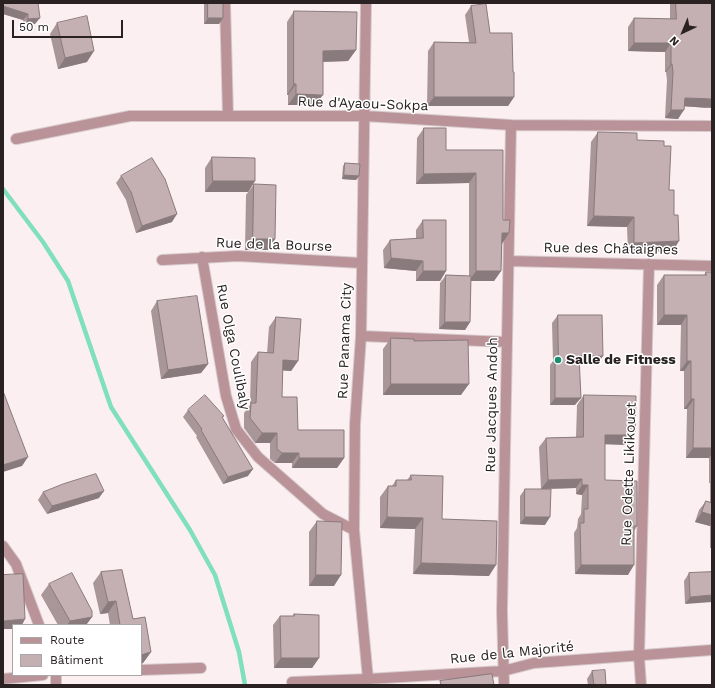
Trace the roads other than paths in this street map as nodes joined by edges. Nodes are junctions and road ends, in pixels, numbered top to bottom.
1 (226, 3) edge
2 (366, 3) edge
3 (228, 116) junction
4 (365, 116) junction
5 (511, 125) junction
6 (712, 126) edge
7 (16, 139) dead end
8 (202, 257) junction
9 (162, 260) dead end
10 (509, 261) junction
11 (361, 263) junction
12 (649, 264) junction
13 (712, 266) edge
14 (361, 336) junction
15 (507, 342) junction
16 (354, 530) junction
17 (3, 546) edge
18 (39, 624) edge
19 (712, 650) edge
20 (639, 656) junction
21 (201, 668) dead end
22 (142, 670) edge
23 (503, 671) junction
24 (33, 676) edge
25 (3, 679) edge
26 (368, 679) junction
27 (292, 682) dead end
28 (504, 685) edge
29 (641, 685) edge

1 - 3 street
2 - 4 street, Rue Panama City
3 - 4 street, Rue d'Ayaou-Sokpa
3 - 7 street, Rue d'Ayaou-Sokpa
4 - 5 street, Rue d'Ayaou-Sokpa
4 - 11 street, Rue Panama City
5 - 6 street, Rue d'Ayaou-Sokpa
5 - 10 street, Rue Jacques Andoh
8 - 9 street, Rue de la Bourse
8 - 11 street, Rue de la Bourse
8 - 16 street, Rue Olga Coulibaly
10 - 12 street, Rue des Châtaignes
10 - 15 street, Rue Jacques Andoh
11 - 14 street, Rue Panama City
12 - 13 street, Rue des Châtaignes
12 - 20 street, Rue Odette Likikouet
14 - 15 street
14 - 16 street, Rue Panama City
15 - 23 street, Rue Jacques Andoh
16 - 26 street, Rue Panama City
17 - 18 street
19 - 20 street, Rue de la Majorité
20 - 23 street, Rue de la Majorité
20 - 29 street, Rue Odette Likikouet
21 - 22 street
23 - 26 street, Rue de la Majorité
23 - 28 street, Rue Jacques Andoh
24 - 25 street
26 - 27 street, Rue de la Majorité

